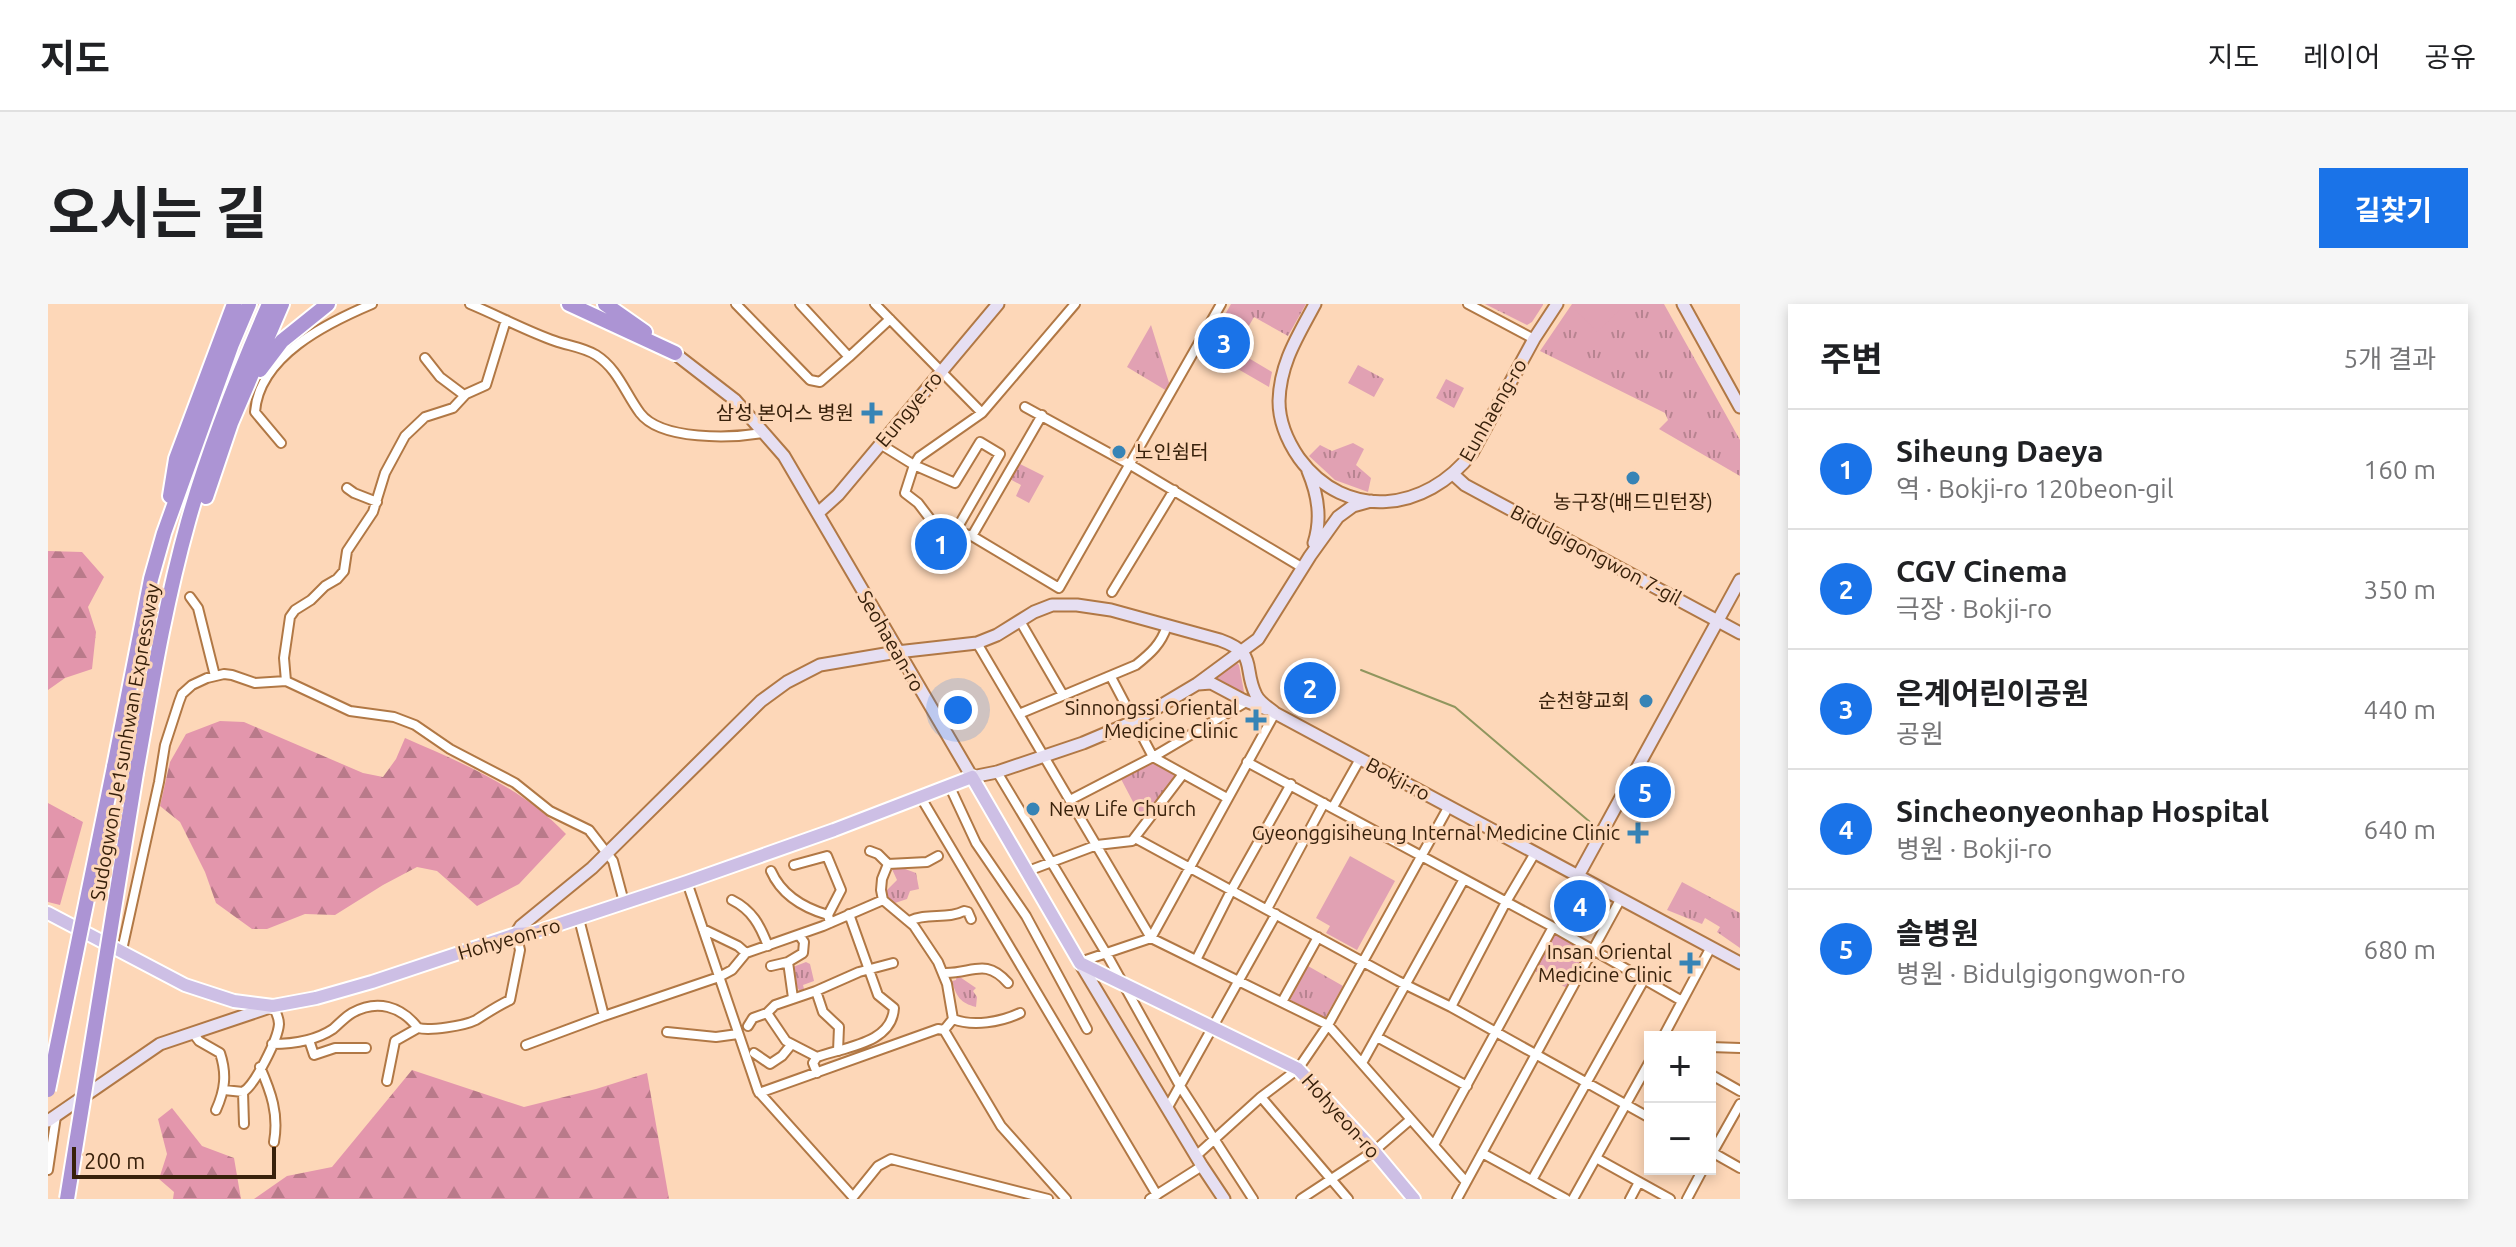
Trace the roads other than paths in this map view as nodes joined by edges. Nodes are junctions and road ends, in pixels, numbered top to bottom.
1 (225, 304) edge
2 (234, 304) edge
3 (249, 304) edge
4 (269, 304) edge
5 (282, 304) edge
6 (328, 304) edge
7 (372, 304) edge
8 (470, 304) edge
9 (569, 304) edge
10 (594, 304) edge
11 (605, 304) edge
12 (736, 304) edge
13 (800, 304) edge
14 (875, 304) edge
15 (998, 304) edge
16 (1075, 304) edge
17 (1221, 304) edge
18 (1315, 304) edge
19 (1468, 304) edge
20 (1557, 304) edge
21 (1683, 304) edge
22 (890, 319) junction
23 (506, 320) junction
24 (1534, 339) junction
25 (675, 353) junction
26 (849, 357) junction
27 (425, 358) dead end
28 (941, 371) junction
29 (208, 378) junction
30 (464, 395) junction
31 (1025, 407) dead end
32 (1740, 407) edge
33 (982, 413) junction
34 (1042, 415) junction
35 (231, 423) junction
36 (763, 433) junction
37 (281, 443) dead end
38 (880, 444) junction
39 (1129, 464) junction
40 (914, 465) junction
41 (1306, 467) junction
42 (1454, 475) junction
43 (347, 488) dead end
44 (1174, 490) junction
45 (838, 495) junction
46 (807, 496) junction
47 (1371, 501) junction
48 (377, 502) junction
49 (818, 513) junction
50 (959, 525) dead end
51 (164, 533) junction
52 (972, 536) junction
53 (1310, 556) junction
54 (1303, 568) junction
55 (1739, 585) edge
56 (1112, 592) dead end
57 (190, 597) dead end
58 (168, 606) junction
59 (1020, 621) junction
60 (1717, 621) junction
61 (1167, 626) junction
62 (1740, 633) edge
63 (977, 643) junction
64 (897, 652) junction
65 (1242, 652) junction
66 (215, 676) junction
67 (1111, 677) junction
68 (286, 681) junction
69 (1197, 684) junction
70 (1063, 695) junction
71 (1246, 702) junction
72 (1275, 713) junction
73 (1019, 714) junction
74 (1135, 721) junction
75 (1043, 757) junction
76 (1153, 757) junction
77 (1360, 759) junction
78 (1247, 762) junction
79 (997, 772) junction
80 (1183, 774) junction
81 (972, 777) junction
82 (1291, 784) junction
83 (949, 785) junction
84 (920, 796) junction
85 (1227, 798) junction
86 (1070, 800) junction
87 (1329, 805) junction
88 (1449, 806) junction
89 (1135, 838) junction
90 (1097, 845) junction
91 (870, 851) dead end
92 (1535, 853) junction
93 (607, 854) junction
94 (1422, 855) junction
95 (938, 856) dead end
96 (1051, 862) junction
97 (888, 864) junction
98 (794, 865) dead end
99 (1190, 866) junction
100 (771, 871) dead end
101 (1028, 871) junction
102 (1578, 876) junction
103 (1464, 879) junction
104 (687, 882) junction
105 (1232, 889) junction
106 (732, 900) dead end
107 (883, 900) junction
108 (1620, 900) junction
109 (624, 902) junction
110 (1506, 902) junction
111 (1271, 911) junction
112 (48, 913) edge
113 (849, 914) junction
114 (579, 919) junction
115 (829, 919) junction
116 (971, 919) dead end
117 (909, 921) junction
118 (1553, 927) junction
119 (703, 929) junction
120 (516, 934) junction
121 (799, 935) junction
122 (1318, 937) junction
123 (1151, 938) junction
124 (768, 946) junction
125 (1711, 947) junction
126 (122, 950) junction
127 (1593, 950) junction
128 (746, 953) junction
129 (1106, 953) junction
130 (1196, 960) junction
131 (1363, 961) junction
132 (788, 962) junction
133 (893, 963) dead end
134 (1080, 963) junction
135 (1740, 963) edge
136 (771, 966) dead end
137 (868, 969) junction
138 (944, 973) junction
139 (719, 977) junction
140 (1645, 978) junction
141 (1120, 981) junction
142 (1238, 981) junction
143 (1008, 983) dead end
144 (1406, 985) junction
145 (816, 991) junction
146 (793, 998) junction
147 (1682, 1001) junction
148 (1282, 1002) junction
149 (273, 1006) junction
150 (1451, 1007) junction
151 (767, 1013) junction
152 (1020, 1013) dead end
153 (604, 1016) junction
154 (953, 1019) junction
155 (1328, 1025) junction
156 (748, 1026) dead end
157 (1213, 1027) junction
158 (418, 1028) junction
159 (1087, 1029) dead end
160 (944, 1030) junction
161 (1666, 1031) edge
162 (667, 1032) dead end
163 (1497, 1032) junction
164 (193, 1033) junction
165 (738, 1034) junction
166 (1377, 1037) junction
167 (309, 1040) junction
168 (272, 1044) junction
169 (526, 1045) dead end
170 (791, 1045) junction
171 (1716, 1047) edge
172 (366, 1048) dead end
173 (1740, 1048) edge
174 (838, 1051) junction
175 (754, 1053) dead end
176 (1536, 1055) junction
177 (817, 1057) junction
178 (1362, 1063) junction
179 (260, 1067) junction
180 (1298, 1069) junction
181 (1644, 1072) edge
182 (817, 1073) junction
183 (1716, 1077) edge
184 (387, 1081) dead end
185 (1587, 1083) junction
186 (1180, 1086) junction
187 (1467, 1086) junction
188 (48, 1090) edge
189 (224, 1090) junction
190 (1740, 1091) edge
191 (243, 1092) junction
192 (759, 1093) junction
193 (1261, 1097) junction
194 (1626, 1104) junction
195 (1740, 1104) edge
196 (1168, 1107) junction
197 (216, 1110) dead end
198 (1644, 1114) edge
199 (52, 1118) edge
200 (1410, 1120) junction
201 (244, 1124) dead end
202 (1214, 1140) junction
203 (274, 1142) dead end
204 (1434, 1145) junction
205 (1716, 1145) edge
206 (1374, 1151) junction
207 (1482, 1153) junction
208 (1716, 1156) edge
209 (1596, 1158) junction
210 (1200, 1161) junction
211 (1740, 1168) edge
212 (48, 1170) edge
213 (1700, 1175) edge
214 (1332, 1180) junction
215 (1532, 1180) junction
216 (1466, 1182) junction
217 (1639, 1182) junction
218 (1153, 1197) edge
219 (67, 1199) edge
220 (1048, 1199) edge
221 (1066, 1199) edge
222 (1224, 1199) edge
223 (1253, 1199) edge
224 (1301, 1199) edge
225 (1348, 1199) edge
226 (1414, 1199) edge
227 (1457, 1199) edge
228 (1566, 1199) edge
229 (1573, 1199) edge
230 (1630, 1199) edge
231 (1670, 1199) edge
232 (1687, 1199) edge

1 - 29 highway
2 - 29 highway
3 - 51 highway, Sudogwon Je1sunhwan Expressway
4 - 58 highway, Sudogwon Je1sunhwan Expressway
5 - 35 highway
6 - 35 highway
7 - 37 street
8 - 23 street
9 - 25 highway
10 - 25 street, Seohaean-ro
11 - 25 highway
12 - 26 street
13 - 26 street
14 - 22 street
15 - 28 street, Eungye-ro
16 - 33 street
17 - 39 street
18 - 41 street, Eunhaeng-ro
19 - 24 street, Eunhaeng-ro
20 - 24 street, Eunhaeng-ro
21 - 32 street
22 - 26 street
22 - 28 street
23 - 30 street
23 - 36 street
24 - 42 street, Eunhaeng-ro
25 - 36 street, Seohaean-ro
27 - 30 street
28 - 33 street
28 - 38 street, Eungye-ro
29 - 51 highway
30 - 48 street
31 - 34 street
33 - 40 street
34 - 39 street
34 - 52 street
35 - 58 highway
36 - 46 street, Seohaean-ro
38 - 40 street
38 - 45 street, Eungye-ro
39 - 44 street
39 - 52 street
40 - 50 street
40 - 52 street
41 - 47 street, Eunhaeng-ro
41 - 53 street
42 - 47 street, Eunhaeng-ro
42 - 60 street, Bidulgigongwon 7-gil
43 - 48 street
44 - 54 street
44 - 56 street
45 - 46 street
45 - 49 street, Eungye-ro
46 - 49 street, Seohaean-ro
47 - 53 street
48 - 68 street
49 - 64 street, Seohaean-ro
51 - 188 highway, Sudogwon Je1sunhwan Expressway, bridge
53 - 54 street
54 - 65 street
55 - 60 street
57 - 66 street
58 - 219 highway, Sudogwon Je1sunhwan Expressway, bridge
59 - 61 street
59 - 63 street
59 - 70 street
60 - 62 street, Bidulgigongwon 7-gil
60 - 102 street
61 - 65 street
61 - 67 street
63 - 64 street
63 - 73 street
64 - 81 street, Seohaean-ro
64 - 93 street
65 - 69 street
65 - 72 street, Bokji-ro
66 - 68 street
66 - 126 street
67 - 70 street
67 - 74 street
68 - 93 street
69 - 71 street
69 - 74 street
70 - 73 street
71 - 72 street
71 - 76 street
72 - 77 street, Bokji-ro
72 - 78 street
73 - 75 street
74 - 75 street
74 - 76 street
75 - 79 street
75 - 86 street
76 - 80 street
76 - 86 street
77 - 87 street
77 - 88 street, Bokji-ro
78 - 82 street
78 - 85 street
79 - 81 street
79 - 96 street
80 - 85 street
80 - 89 street
81 - 83 main road, Hohyeon-ro
81 - 101 main road, Seohaean-ro
82 - 87 street
82 - 105 street
83 - 84 main road, Hohyeon-ro
83 - 159 street
84 - 104 main road, Hohyeon-ro
84 - 218 street
85 - 99 street
86 - 90 street
87 - 94 street
87 - 111 street
88 - 92 street, Bokji-ro
88 - 94 street
89 - 90 street
89 - 99 street
90 - 96 street
90 - 123 street
91 - 97 street
92 - 102 street, Bokji-ro
92 - 110 street
93 - 109 street
93 - 120 street
94 - 103 street
94 - 131 street
95 - 97 street
96 - 101 street
96 - 129 street
97 - 107 street
98 - 115 street
99 - 105 street
99 - 123 street
100 - 115 street
101 - 134 main road, Seohaean-ro
102 - 108 street, Bokji-ro
103 - 110 street
103 - 144 street
104 - 109 main road, Hohyeon-ro
104 - 119 street
105 - 111 street
105 - 130 street
106 - 124 street
107 - 113 street
107 - 117 street
108 - 125 street, Bokji-ro
108 - 127 street
109 - 114 main road, Hohyeon-ro
110 - 118 street
110 - 150 street
111 - 122 street
111 - 142 street
112 - 126 main road, Hohyeon-ro
113 - 115 street
113 - 137 street
114 - 120 main road, Hohyeon-ro
114 - 153 street
115 - 121 street
116 - 117 street
117 - 138 street
118 - 127 street
118 - 163 street
119 - 128 street
119 - 139 street
120 - 149 main road, Hohyeon-ro
120 - 158 street
121 - 124 street
121 - 132 street
122 - 131 street
122 - 148 street
123 - 129 street
123 - 130 street
124 - 128 street
125 - 135 street, Bokji-ro
125 - 147 street
126 - 149 main road, Hohyeon-ro
127 - 140 street
127 - 176 street
128 - 139 street
129 - 134 street
129 - 141 street
130 - 142 street
131 - 144 street
131 - 155 street
132 - 136 street
132 - 146 street
133 - 137 street
134 - 141 main road, Hohyeon-ro
134 - 196 street, Seohaean-ro
137 - 145 street
137 - 174 street
138 - 143 street
138 - 154 street
139 - 153 street
139 - 165 street
140 - 147 street
140 - 185 street
141 - 157 main road, Hohyeon-ro
141 - 186 street
142 - 148 street
142 - 157 street
144 - 150 street
144 - 166 street
145 - 146 street
145 - 174 street
146 - 151 street
147 - 161 street
148 - 155 street
149 - 164 street
149 - 168 street
150 - 163 street
151 - 156 street
151 - 170 street
152 - 154 street
153 - 169 street
154 - 160 street
155 - 178 street
155 - 180 street
157 - 180 main road, Hohyeon-ro
157 - 186 street
158 - 167 street
158 - 184 street
160 - 182 street
160 - 221 street
162 - 165 street
163 - 176 street
163 - 187 street
164 - 189 street
164 - 199 street
165 - 192 street
166 - 178 street
166 - 187 street
167 - 168 street
167 - 172 street
168 - 179 street
170 - 175 street
170 - 177 street
171 - 173 street
174 - 177 street
176 - 185 street
176 - 207 street
177 - 182 street
178 - 200 street
179 - 191 street
179 - 203 street
180 - 193 street
180 - 206 main road, Hohyeon-ro
181 - 194 street
182 - 192 street
183 - 190 street
185 - 194 street
185 - 215 street
186 - 196 street
186 - 202 street
187 - 204 street
189 - 191 street
189 - 197 street
191 - 201 street
192 - 220 street
193 - 202 street
193 - 214 street
194 - 198 street
194 - 209 street
195 - 205 street
196 - 210 street, Seohaean-ro
199 - 212 street
200 - 204 street
200 - 206 street
202 - 210 street
202 - 223 street
204 - 216 street
206 - 214 street
206 - 226 main road, Hohyeon-ro
207 - 215 street
207 - 216 street
208 - 211 street
209 - 217 street
209 - 229 street
210 - 218 street
210 - 222 street, Seohaean-ro
213 - 232 street
214 - 224 street
214 - 225 street
215 - 228 street
216 - 227 street
217 - 230 street
217 - 231 street

